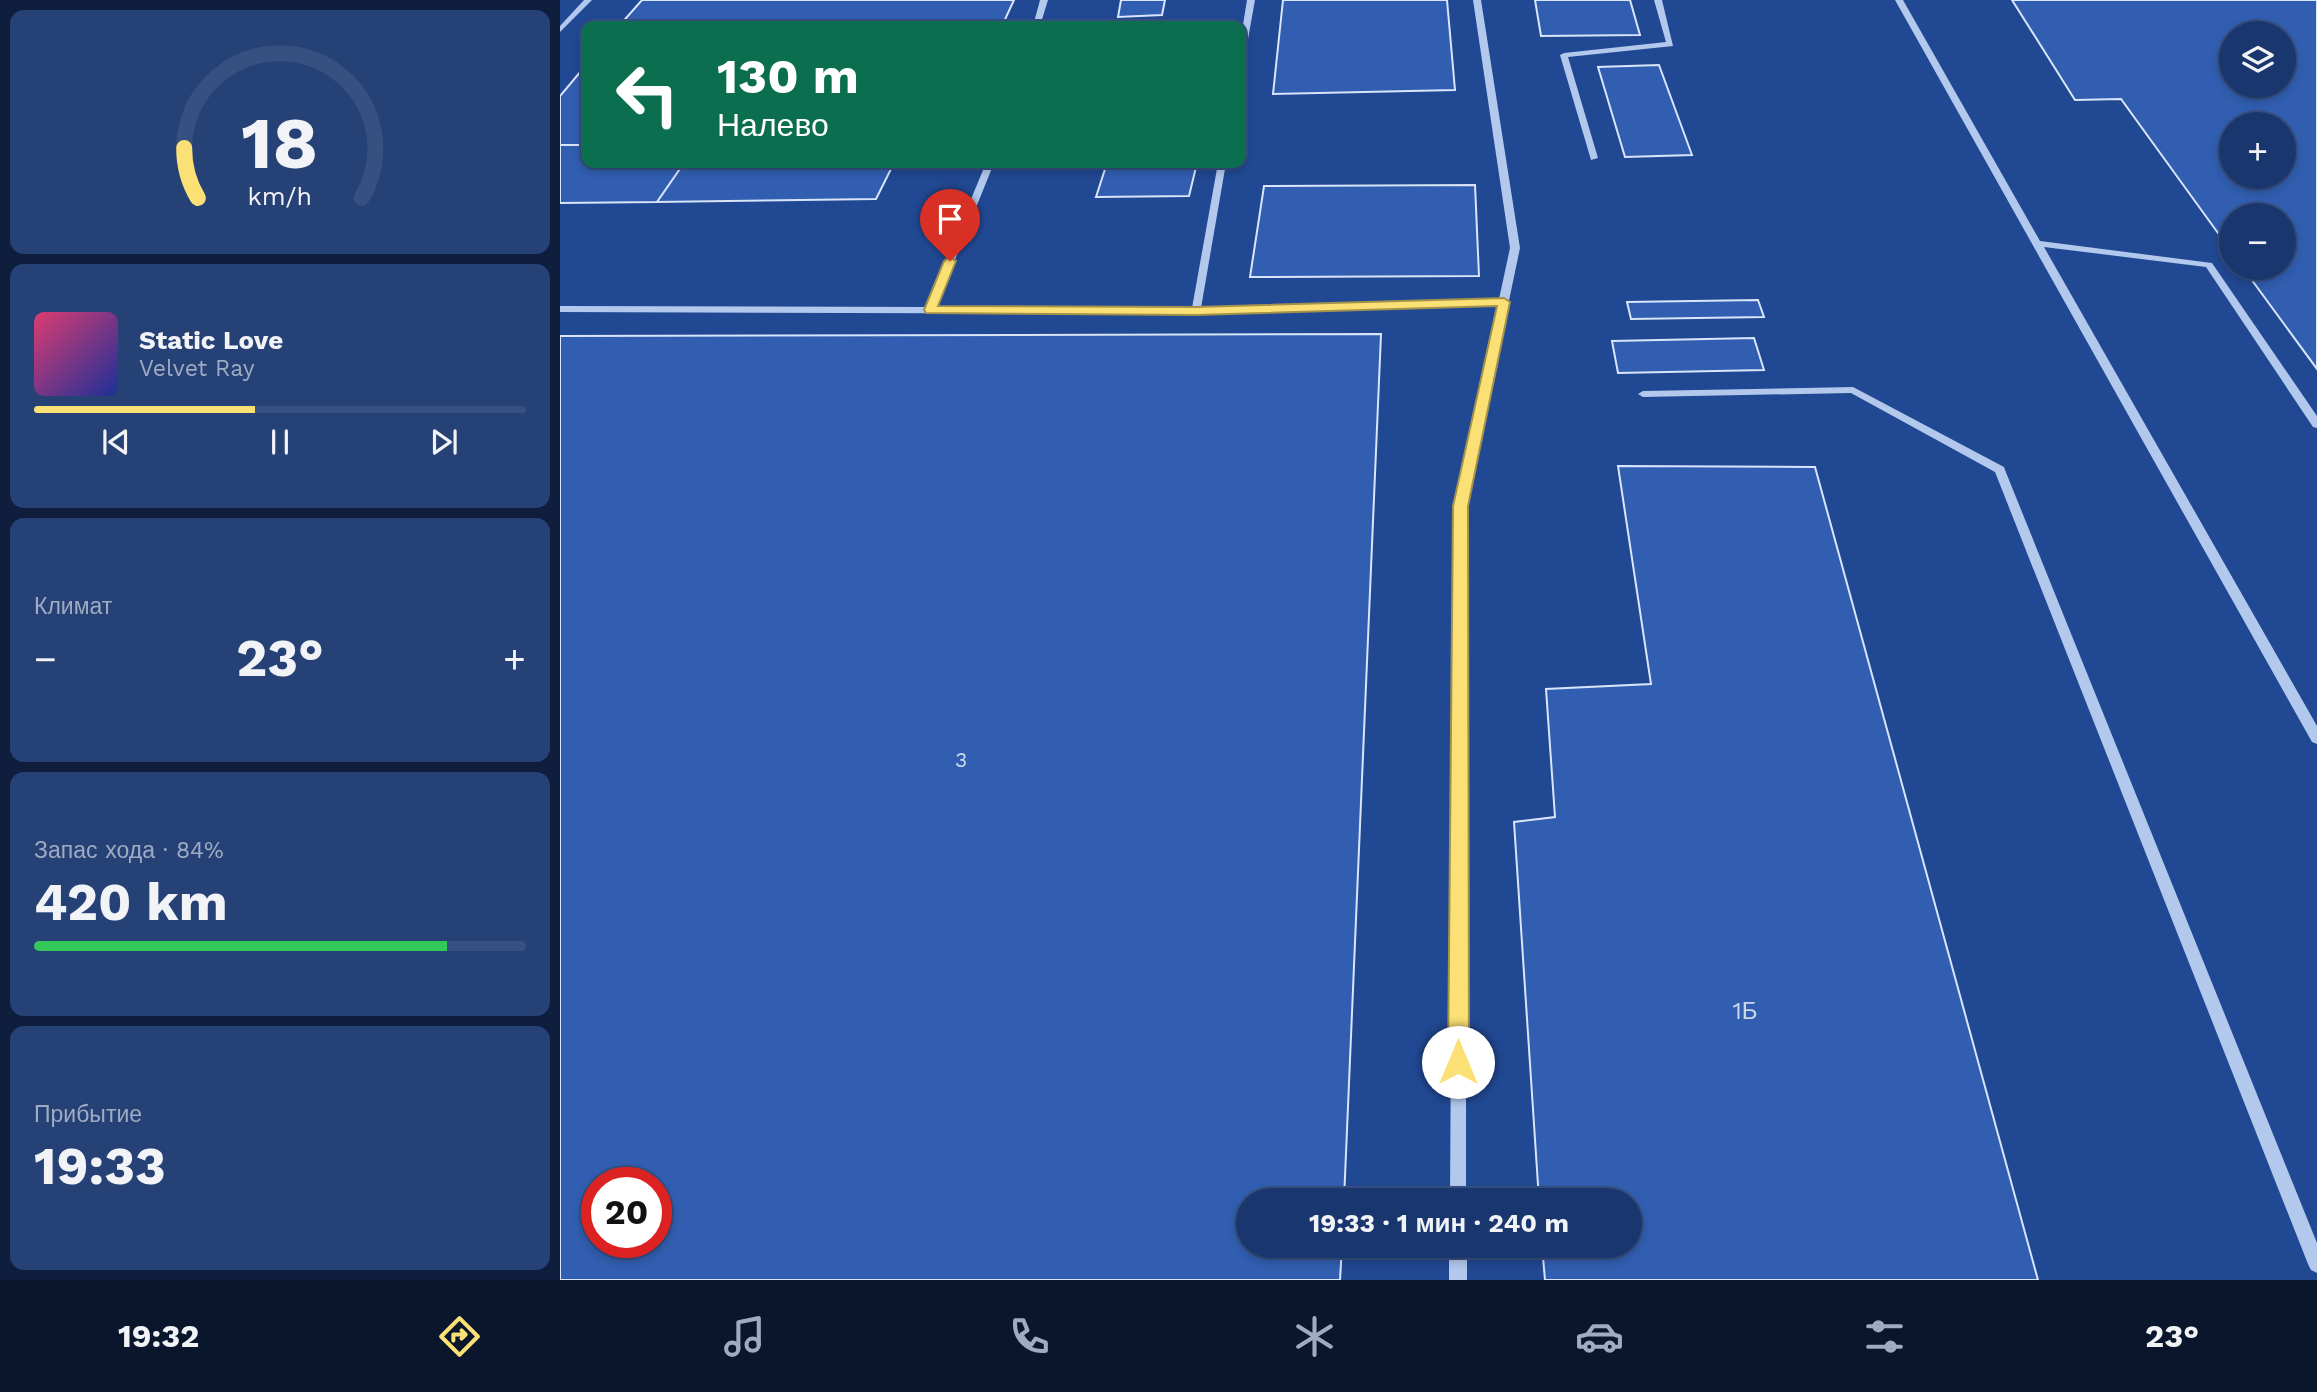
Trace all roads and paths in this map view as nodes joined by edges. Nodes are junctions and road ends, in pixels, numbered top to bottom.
1 (588, 0) edge
2 (1044, 0) edge
3 (1251, 0) edge
4 (1477, 0) edge
5 (1658, 0) edge
6 (1899, 0) edge
7 (1038, 21) edge
8 (1246, 28) edge
9 (560, 30) edge
10 (1594, 158) dead end
11 (988, 168) edge
12 (1221, 168) edge
13 (2039, 244) junction
14 (1504, 302) junction
15 (560, 309) edge
16 (930, 310) junction
17 (1196, 311) junction
18 (1643, 394) dead end
19 (2317, 424) edge
20 (2317, 738) edge
21 (1458, 1188) edge
22 (1458, 1258) edge
23 (2317, 1264) edge
24 (1458, 1280) edge

1 - 9 lane
2 - 7 lane
3 - 8 lane
4 - 14 lane
5 - 10 lane
6 - 13 lane
11 - 16 lane
12 - 17 lane
13 - 19 lane
13 - 20 lane
14 - 17 lane
14 - 21 lane
15 - 16 lane
16 - 17 lane
18 - 23 lane
22 - 24 lane

